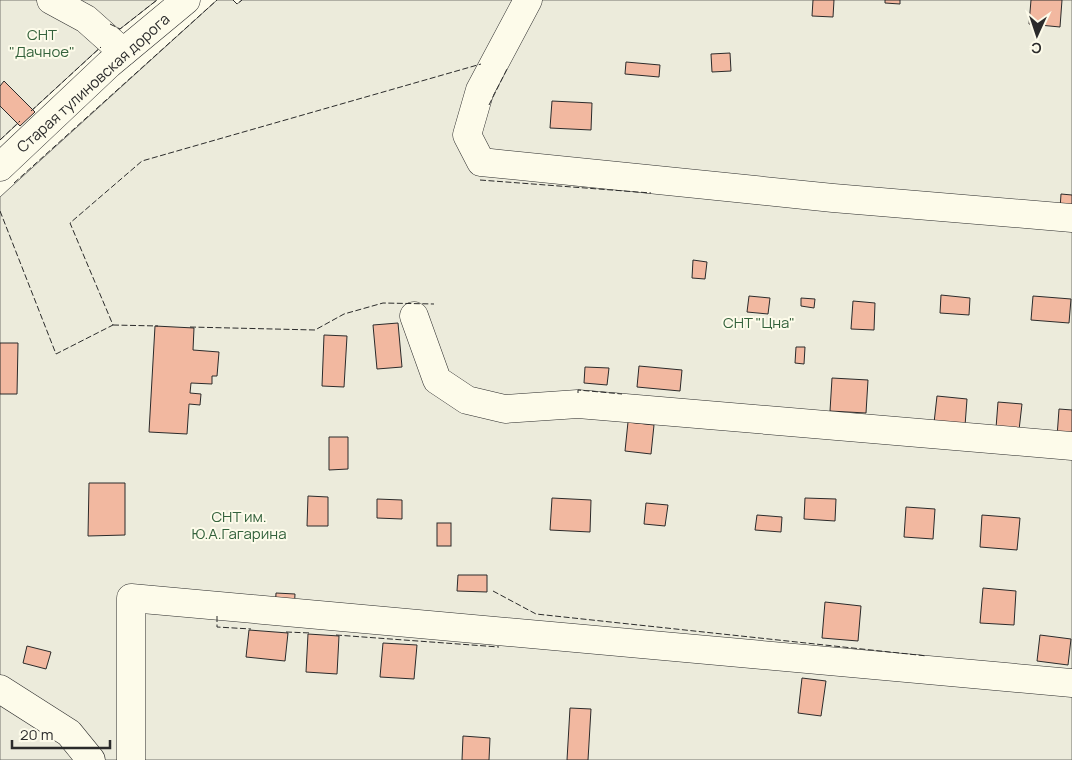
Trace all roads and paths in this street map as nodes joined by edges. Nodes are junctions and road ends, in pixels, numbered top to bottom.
1 (51, 0) edge
2 (186, 0) edge
3 (528, 0) edge
4 (123, 52) junction
5 (0, 167) edge
6 (1072, 218) edge
7 (414, 316) dead end
8 (1072, 446) edge
9 (1072, 683) edge
10 (0, 689) edge
11 (91, 760) edge
12 (131, 760) edge

1 - 4 street
2 - 4 street, Старая тулиновская дорога
3 - 6 street
4 - 5 street, Старая тулиновская дорога
7 - 8 street
9 - 12 street
10 - 11 street

